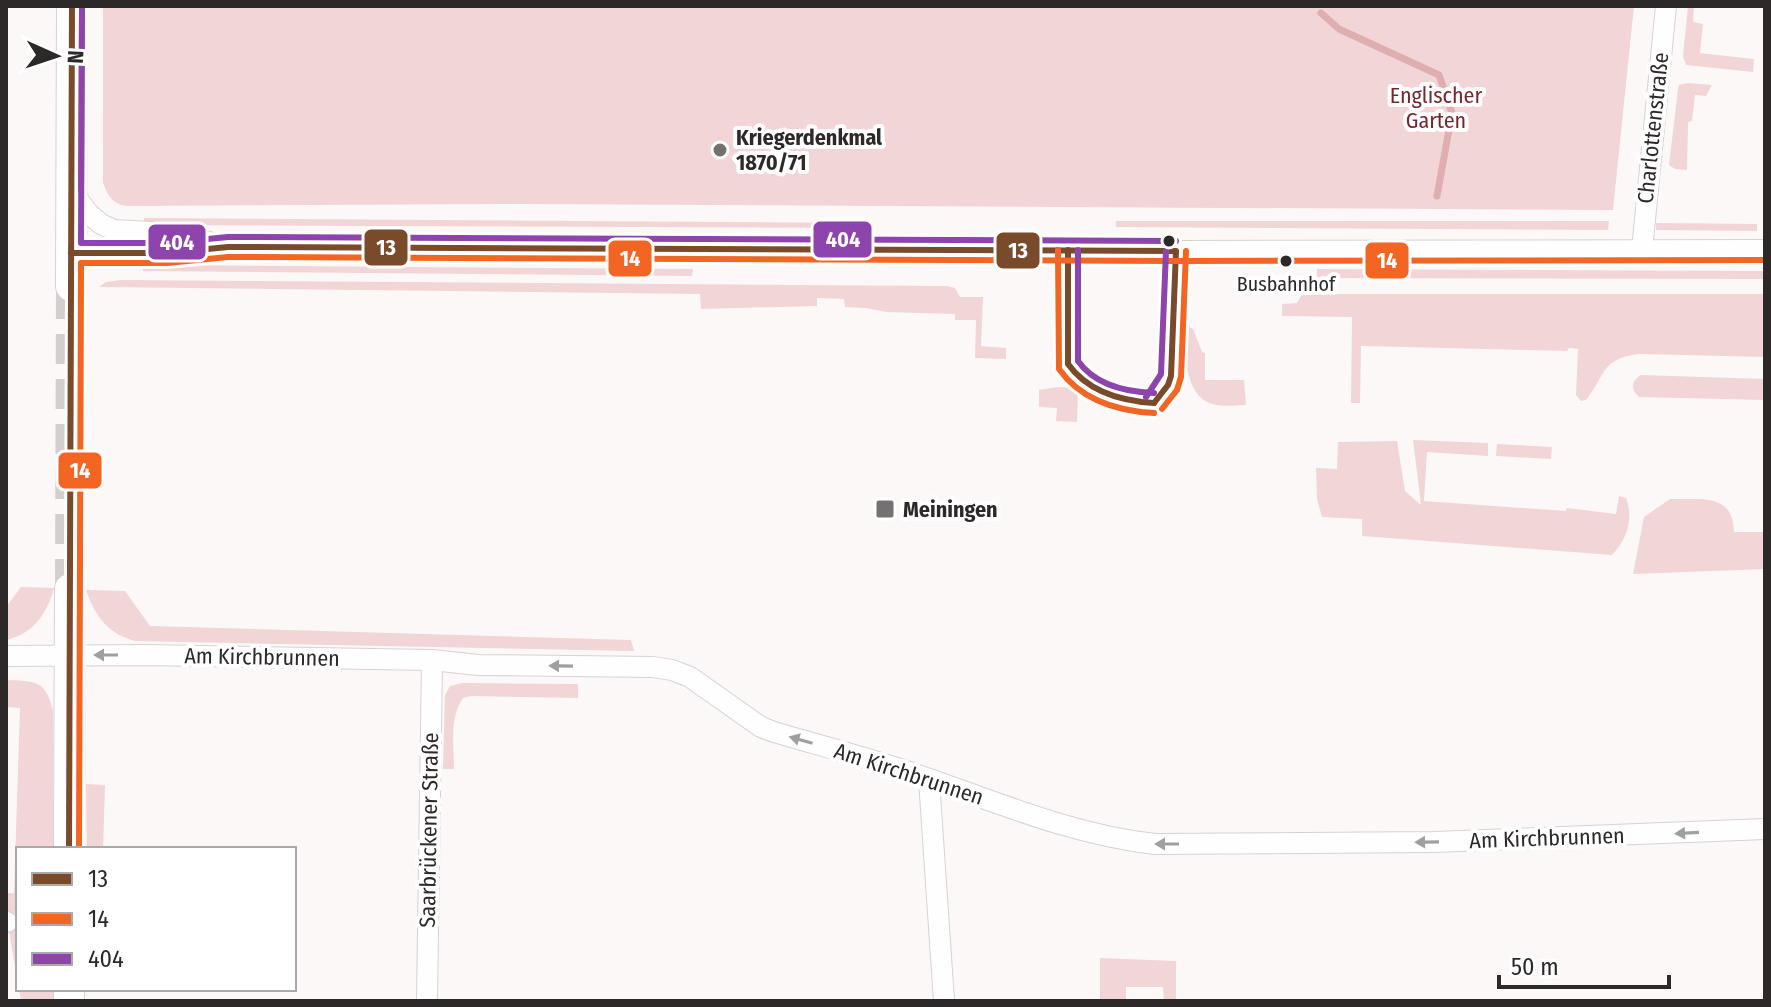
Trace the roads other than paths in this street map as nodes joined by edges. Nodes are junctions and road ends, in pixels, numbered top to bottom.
1 (72, 6) edge
2 (1666, 6) edge
3 (71, 190) junction
4 (228, 247) junction
5 (1642, 250) junction
6 (1765, 250) edge
7 (71, 253) junction
8 (71, 286) tunnel mouth
9 (70, 589) tunnel mouth
10 (68, 655) junction
11 (6, 656) edge
12 (432, 660) junction
13 (929, 780) junction
14 (1765, 829) edge
15 (69, 847) edge
16 (427, 1001) edge
17 (944, 1001) edge

1 - 3 main road
2 - 5 street, Charlottenstraße
3 - 4 street
3 - 7 main road
4 - 5 street
4 - 7 street
5 - 6 street
7 - 8 main road
9 - 10 main road
10 - 11 street, Am Kirchbrunnen
12 -> 10 street, Am Kirchbrunnen
10 - 15 main road
13 -> 12 street, Am Kirchbrunnen
12 - 16 street, Saarbrückener Straße
14 -> 13 street, Am Kirchbrunnen
13 - 17 street

